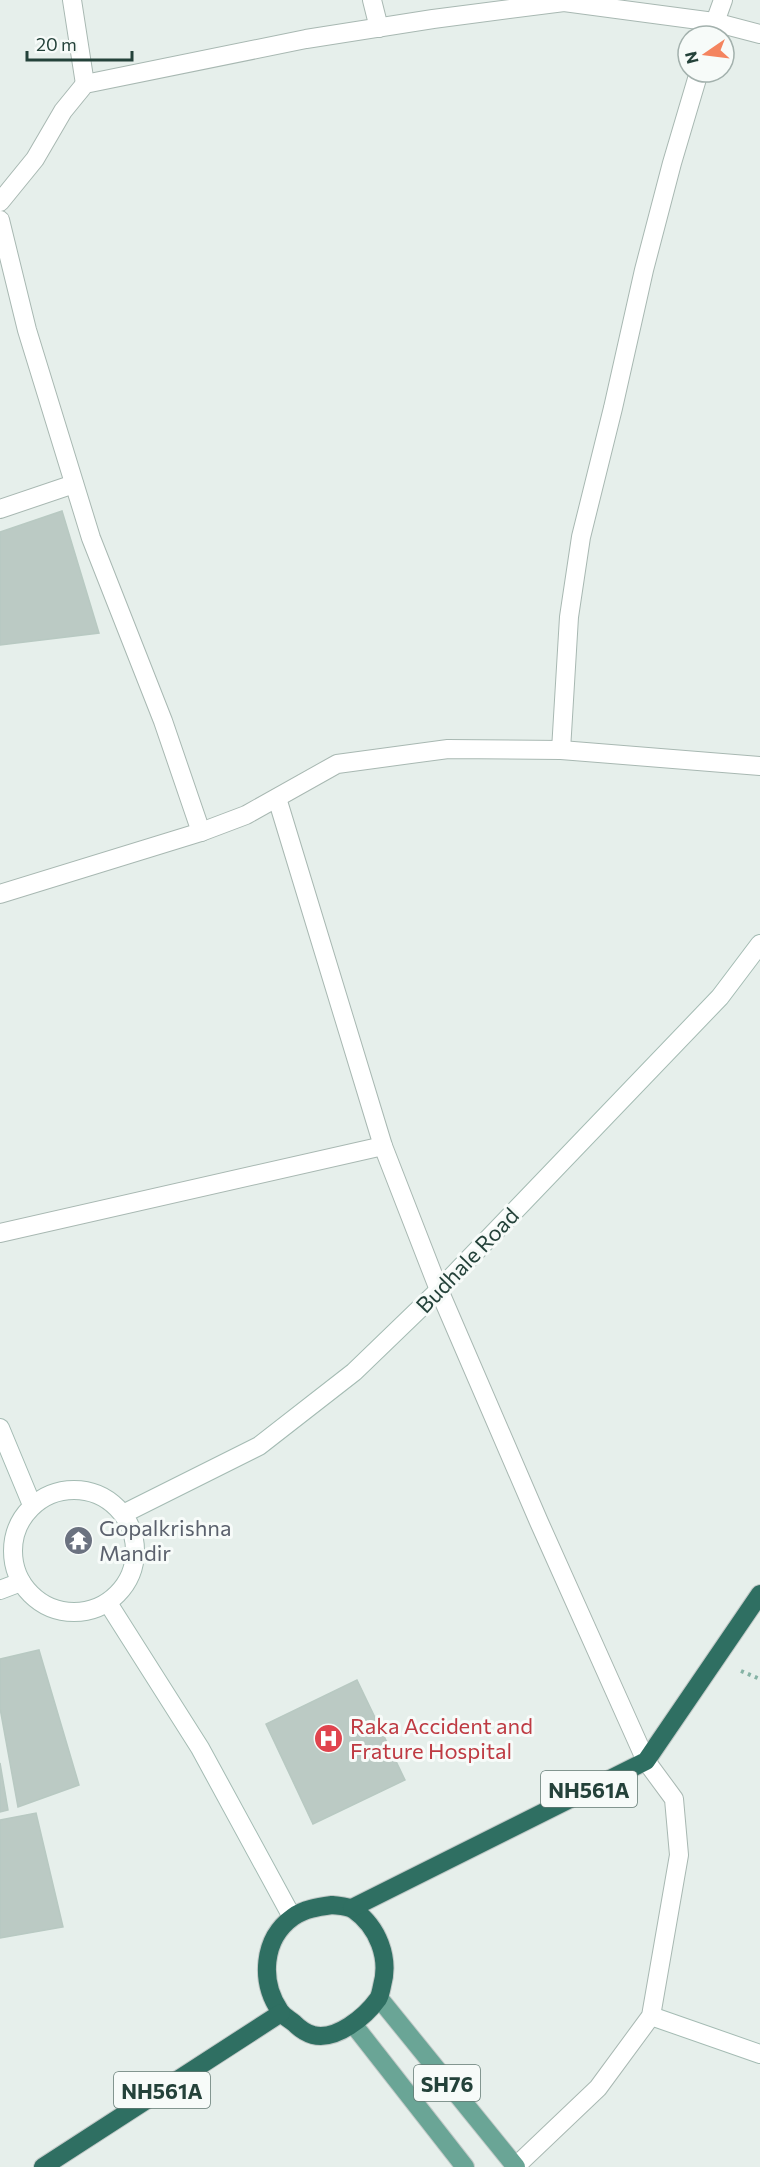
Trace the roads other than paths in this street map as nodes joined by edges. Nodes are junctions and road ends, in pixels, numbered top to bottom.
1 (72, 0) edge
2 (372, 0) edge
3 (723, 0) edge
4 (685, 24) edge
5 (714, 24) edge
6 (379, 28) junction
7 (736, 31) edge
8 (760, 33) edge
9 (85, 84) junction
10 (696, 84) edge
11 (0, 202) edge
12 (0, 220) edge
13 (74, 483) junction
14 (0, 509) edge
15 (561, 750) junction
16 (760, 766) edge
17 (277, 798) junction
18 (201, 831) junction
19 (0, 894) edge
20 (760, 944) edge
21 (383, 1146) junction
22 (0, 1233) edge
23 (439, 1290) junction
24 (0, 1428) edge
25 (32, 1505) junction
26 (123, 1514) junction
27 (21, 1582) junction
28 (0, 1590) edge
29 (760, 1594) edge
30 (108, 1602) junction
31 (646, 1761) junction
32 (352, 1908) junction
33 (292, 1917) junction
34 (379, 1998) junction
35 (281, 2013) junction
36 (651, 2016) junction
37 (353, 2024) junction
38 (760, 2054) edge
39 (43, 2167) edge
40 (465, 2167) edge
41 (515, 2167) edge

1 - 9 street
2 - 6 street
3 - 5 street
4 - 6 street
6 - 9 street
7 - 8 street
9 - 11 street
10 - 15 street
12 - 13 street
13 - 14 street
13 - 18 street
15 - 16 street
15 - 17 street
17 - 18 street
17 - 21 street
18 - 19 street
20 - 23 street, Budhale Road
21 - 22 street
21 - 23 street
23 - 26 street, Budhale Road
23 - 31 street
24 - 25 street
25 - 26 street
25 - 27 street
26 - 30 street
27 - 28 street
27 - 30 street
29 - 31 highway, NH561A
30 - 33 street
31 - 32 highway, NH561A
31 - 36 street
32 - 33 highway, NH561A
32 - 34 highway
33 - 35 highway
34 - 37 highway
34 - 41 main road, SH76
35 - 37 highway
35 - 39 highway, NH561A
36 - 38 street
36 - 41 street
37 - 40 main road, SH76

